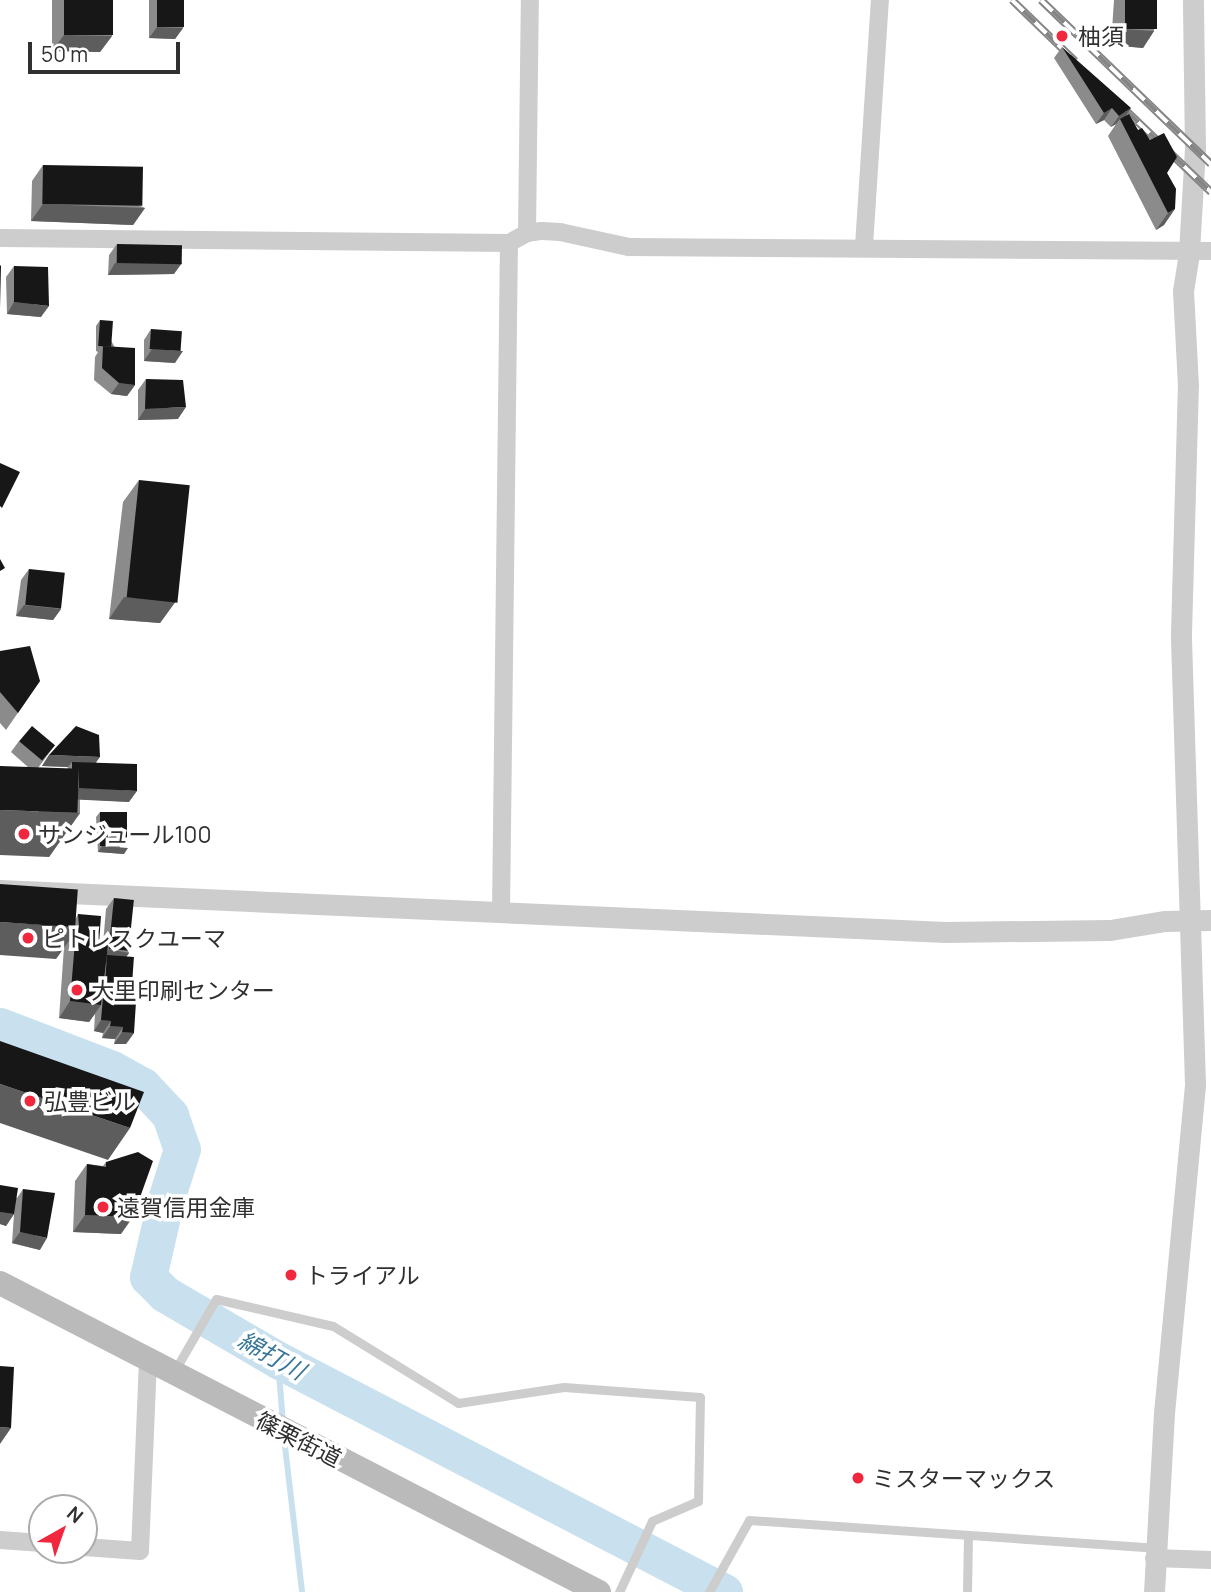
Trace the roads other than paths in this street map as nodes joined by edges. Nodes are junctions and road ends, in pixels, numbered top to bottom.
1 (530, 0) edge
2 (880, 0) edge
3 (1193, 0) edge
4 (527, 233) junction
5 (0, 238) edge
6 (509, 243) junction
7 (864, 246) junction
8 (1211, 251) edge
9 (1189, 252) junction
10 (0, 890) edge
11 (501, 913) junction
12 (1211, 920) edge
13 (1189, 922) junction
14 (0, 1283) edge
15 (148, 1362) junction
16 (173, 1374) junction
17 (968, 1535) junction
18 (0, 1540) edge
19 (28, 1542) edge
20 (98, 1547) edge
21 (1155, 1553) junction
22 (1211, 1560) edge
23 (599, 1592) edge
24 (619, 1592) edge
25 (709, 1592) edge
26 (967, 1592) edge
27 (1154, 1592) edge

1 - 4 street
2 - 7 street
3 - 9 street
4 - 6 street
4 - 7 street
5 - 6 street
6 - 11 street
7 - 9 street
8 - 9 street
9 - 13 street
10 - 11 street
11 - 13 street
12 - 13 street
13 - 21 street
14 - 15 main road, 篠栗街道
15 - 16 main road, 篠栗街道
15 - 20 street
16 - 23 main road, 篠栗街道
16 - 24 lane
17 - 21 lane
17 - 25 lane
17 - 26 lane
18 - 19 street
21 - 22 street
21 - 27 street

